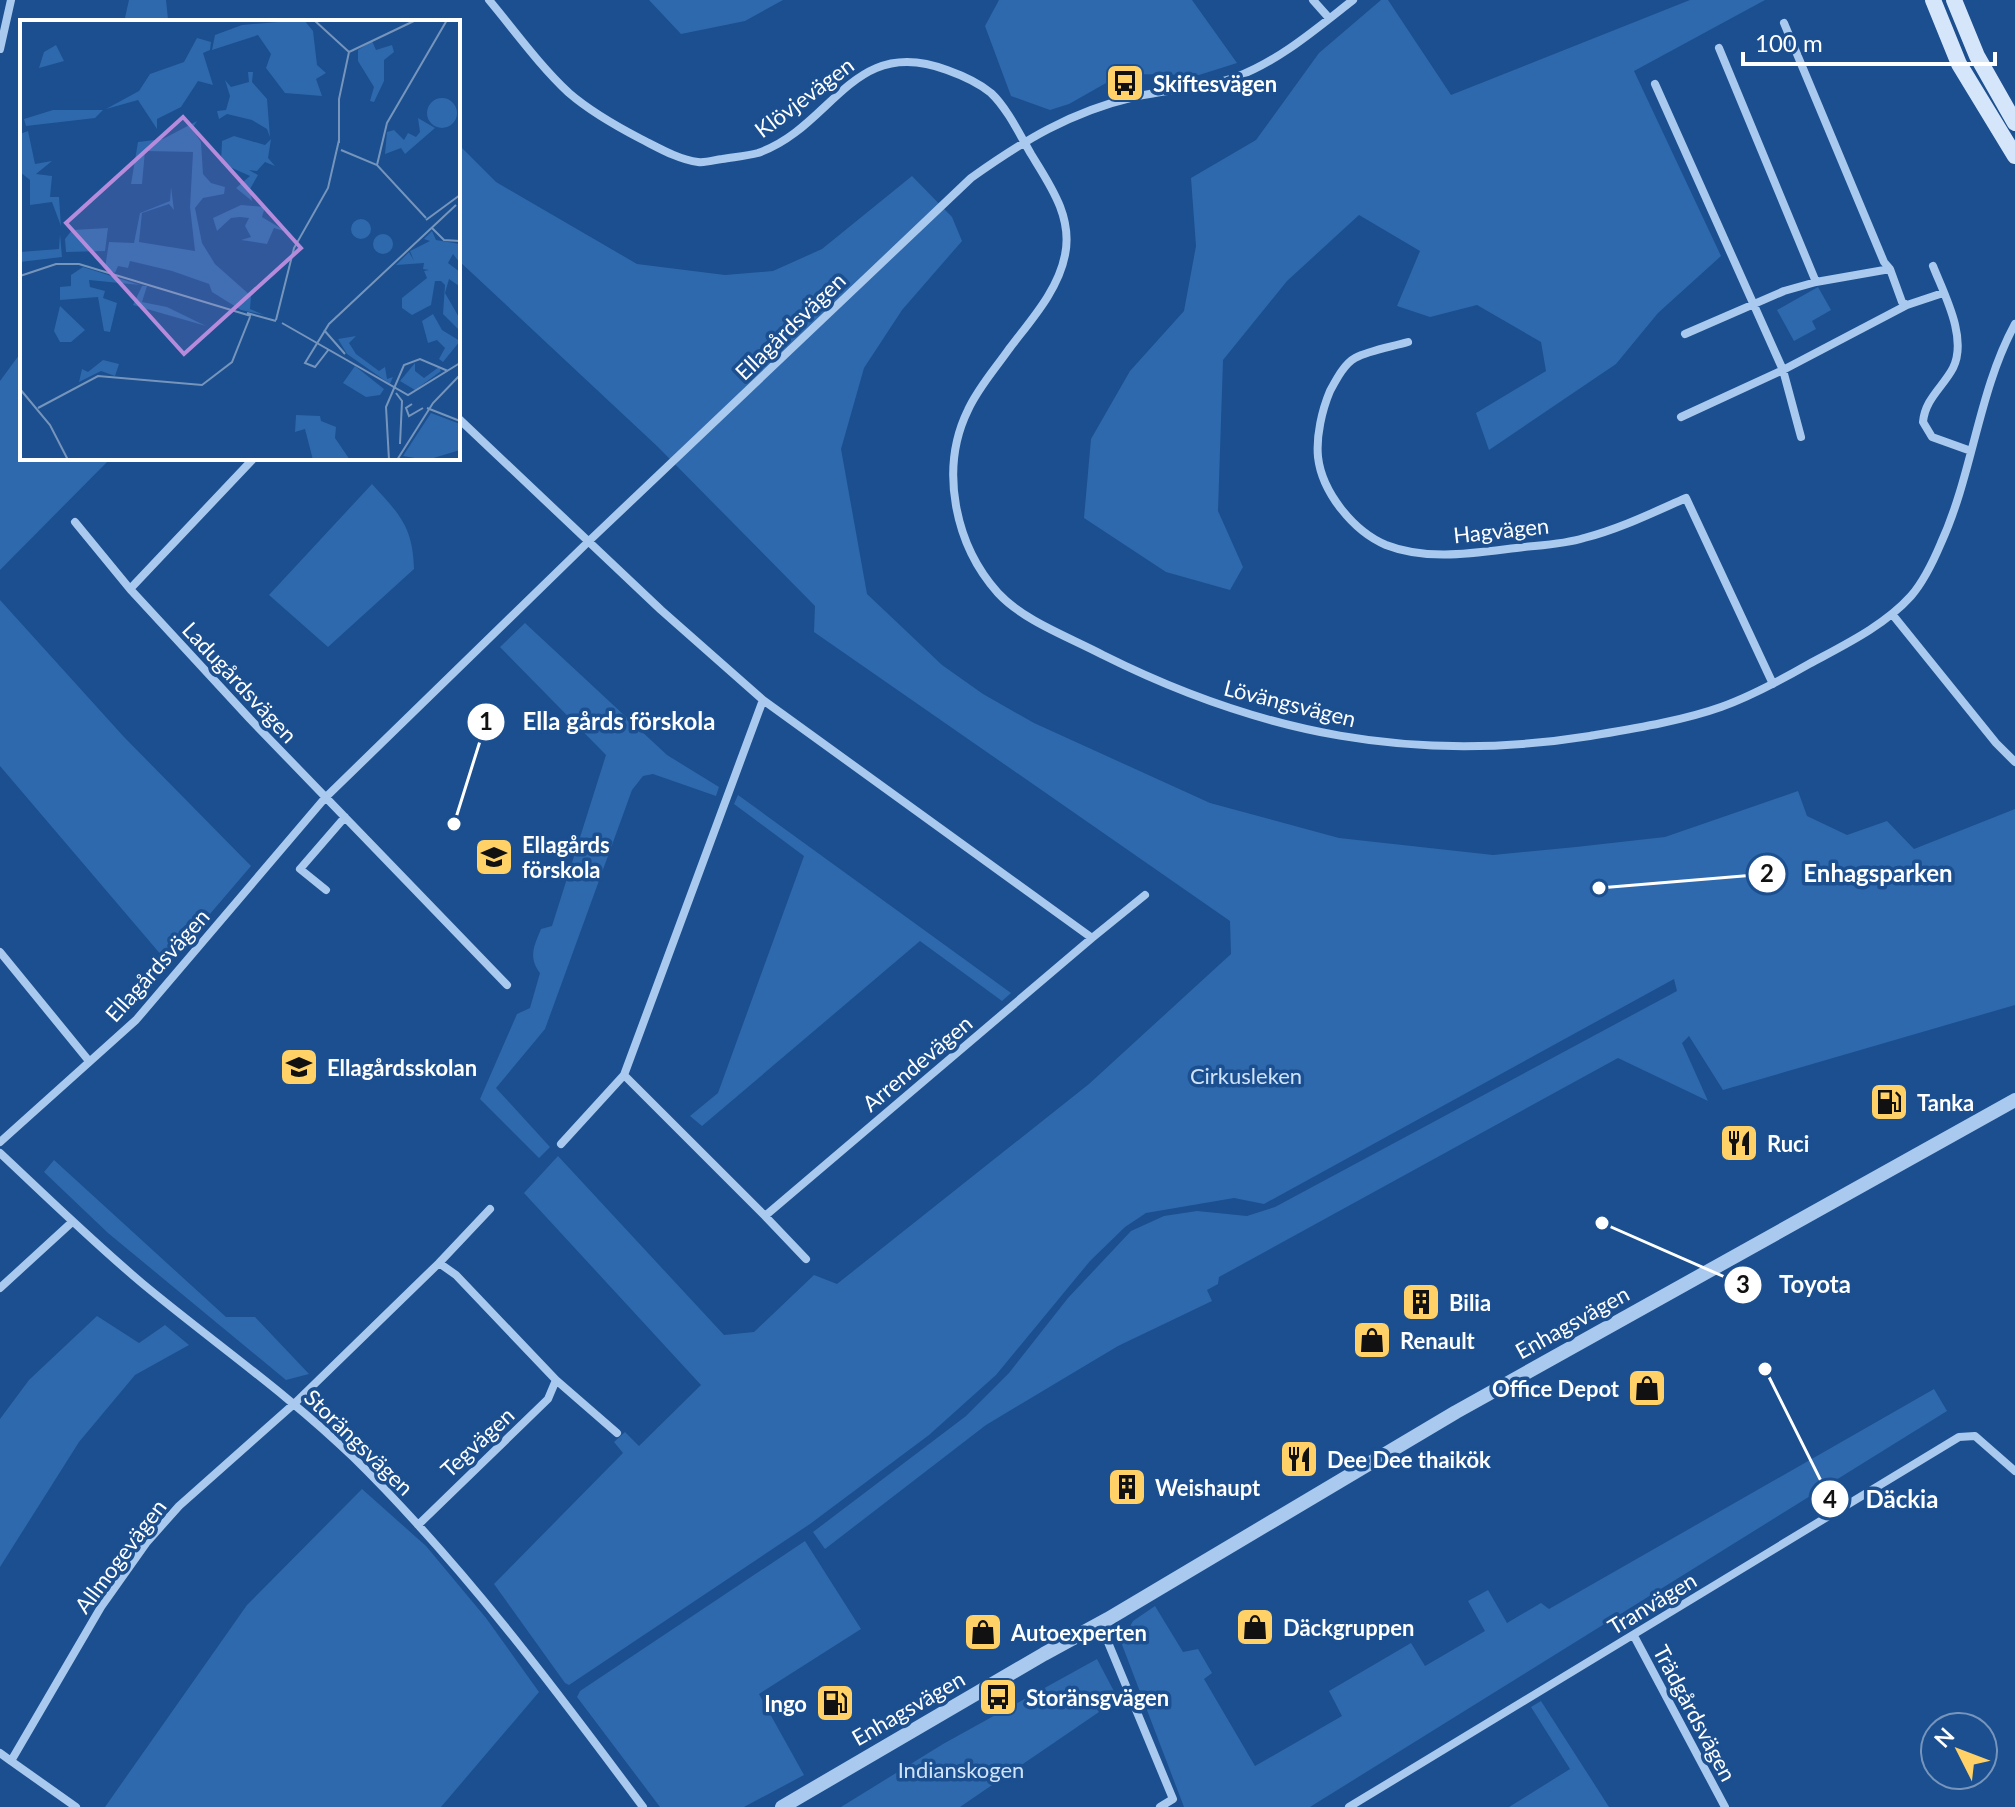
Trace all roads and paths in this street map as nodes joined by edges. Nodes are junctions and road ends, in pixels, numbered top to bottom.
1 (11, 0) edge
2 (489, 0) edge
3 (1313, 0) edge
4 (1353, 0) edge
5 (1933, 0) edge
6 (1954, 0) edge
7 (1329, 18) junction
8 (1784, 23) dead end
9 (1719, 48) dead end
10 (0, 49) edge
11 (1655, 84) dead end
12 (2008, 117) edge
13 (1024, 141) junction
14 (2015, 156) edge
15 (1933, 266) dead end
16 (1890, 269) junction
17 (1816, 282) junction
18 (1943, 293) junction
19 (1752, 304) junction
20 (1907, 305) junction
21 (2015, 324) edge
22 (1685, 334) dead end
23 (1408, 342) dead end
24 (1783, 370) junction
25 (1681, 417) dead end
26 (460, 420) edge
27 (1801, 437) dead end
28 (1971, 451) junction
29 (252, 460) edge
30 (75, 522) dead end
31 (589, 541) junction
32 (130, 589) junction
33 (1892, 614) junction
34 (1773, 684) junction
35 (763, 700) junction
36 (2015, 762) edge
37 (325, 798) junction
38 (345, 817) junction
39 (326, 890) dead end
40 (1145, 895) dead end
41 (1092, 938) junction
42 (0, 952) edge
43 (507, 985) dead end
44 (89, 1061) junction
45 (624, 1075) junction
46 (2015, 1100) edge
47 (0, 1142) edge
48 (561, 1144) dead end
49 (0, 1153) edge
50 (490, 1209) dead end
51 (765, 1216) junction
52 (71, 1223) junction
53 (806, 1259) dead end
54 (439, 1263) junction
55 (0, 1288) edge
56 (556, 1380) junction
57 (295, 1403) junction
58 (617, 1433) dead end
59 (2015, 1471) edge
60 (418, 1525) junction
61 (1100, 1623) junction
62 (1634, 1636) junction
63 (0, 1753) edge
64 (11, 1761) junction
65 (1354, 1806) edge
66 (76, 1807) edge
67 (643, 1807) edge
68 (782, 1807) edge
69 (1160, 1807) edge
70 (1725, 1807) edge

1 - 10 street
2 - 13 street, Klövjevägen
3 - 7 street
4 - 7 street, Ellagårdsvägen
5 - 12 main road
6 - 12 main road
7 - 13 street, Ellagårdsvägen
8 - 16 street
9 - 17 street
11 - 19 street
12 - 14 main road
13 - 31 street, Ellagårdsvägen
13 - 34 street, Lövängsvägen
15 - 18 street
16 - 17 street
16 - 20 street
17 - 19 street
18 - 20 street
18 - 28 street
19 - 22 street
19 - 24 street
20 - 24 street
21 - 28 street, Lövängsvägen
23 - 34 street, Hagvägen
24 - 25 street
24 - 27 street
26 - 31 street
28 - 33 street, Lövängsvägen
29 - 32 street
30 - 32 street, Ladugårdsvägen
31 - 35 street
31 - 37 street, Ellagårdsvägen
32 - 37 street, Ladugårdsvägen
33 - 34 street, Lövängsvägen
33 - 36 street
35 - 41 street
35 - 45 street
37 - 38 street
37 - 44 street, Ellagårdsvägen
38 - 39 street
38 - 43 street
40 - 41 street, Arrendevägen
41 - 51 street, Arrendevägen
42 - 44 street
44 - 47 street, Ellagårdsvägen
45 - 48 street
45 - 51 street
46 - 61 street, Enhagsvägen
49 - 52 street, Storängsvägen
50 - 54 street
51 - 53 street
52 - 55 street
52 - 57 street, Storängsvägen
54 - 56 street
54 - 57 street
56 - 58 street
56 - 60 street, Tegvägen
57 - 60 street, Storängsvägen
57 - 64 street, Allmogevägen
59 - 62 street, Tranvägen
60 - 67 street, Storängsvägen
61 - 68 street, Enhagsvägen
61 - 69 street
62 - 65 street, Tranvägen
62 - 70 street, Trädgårdsvägen
63 - 64 street
64 - 66 street

